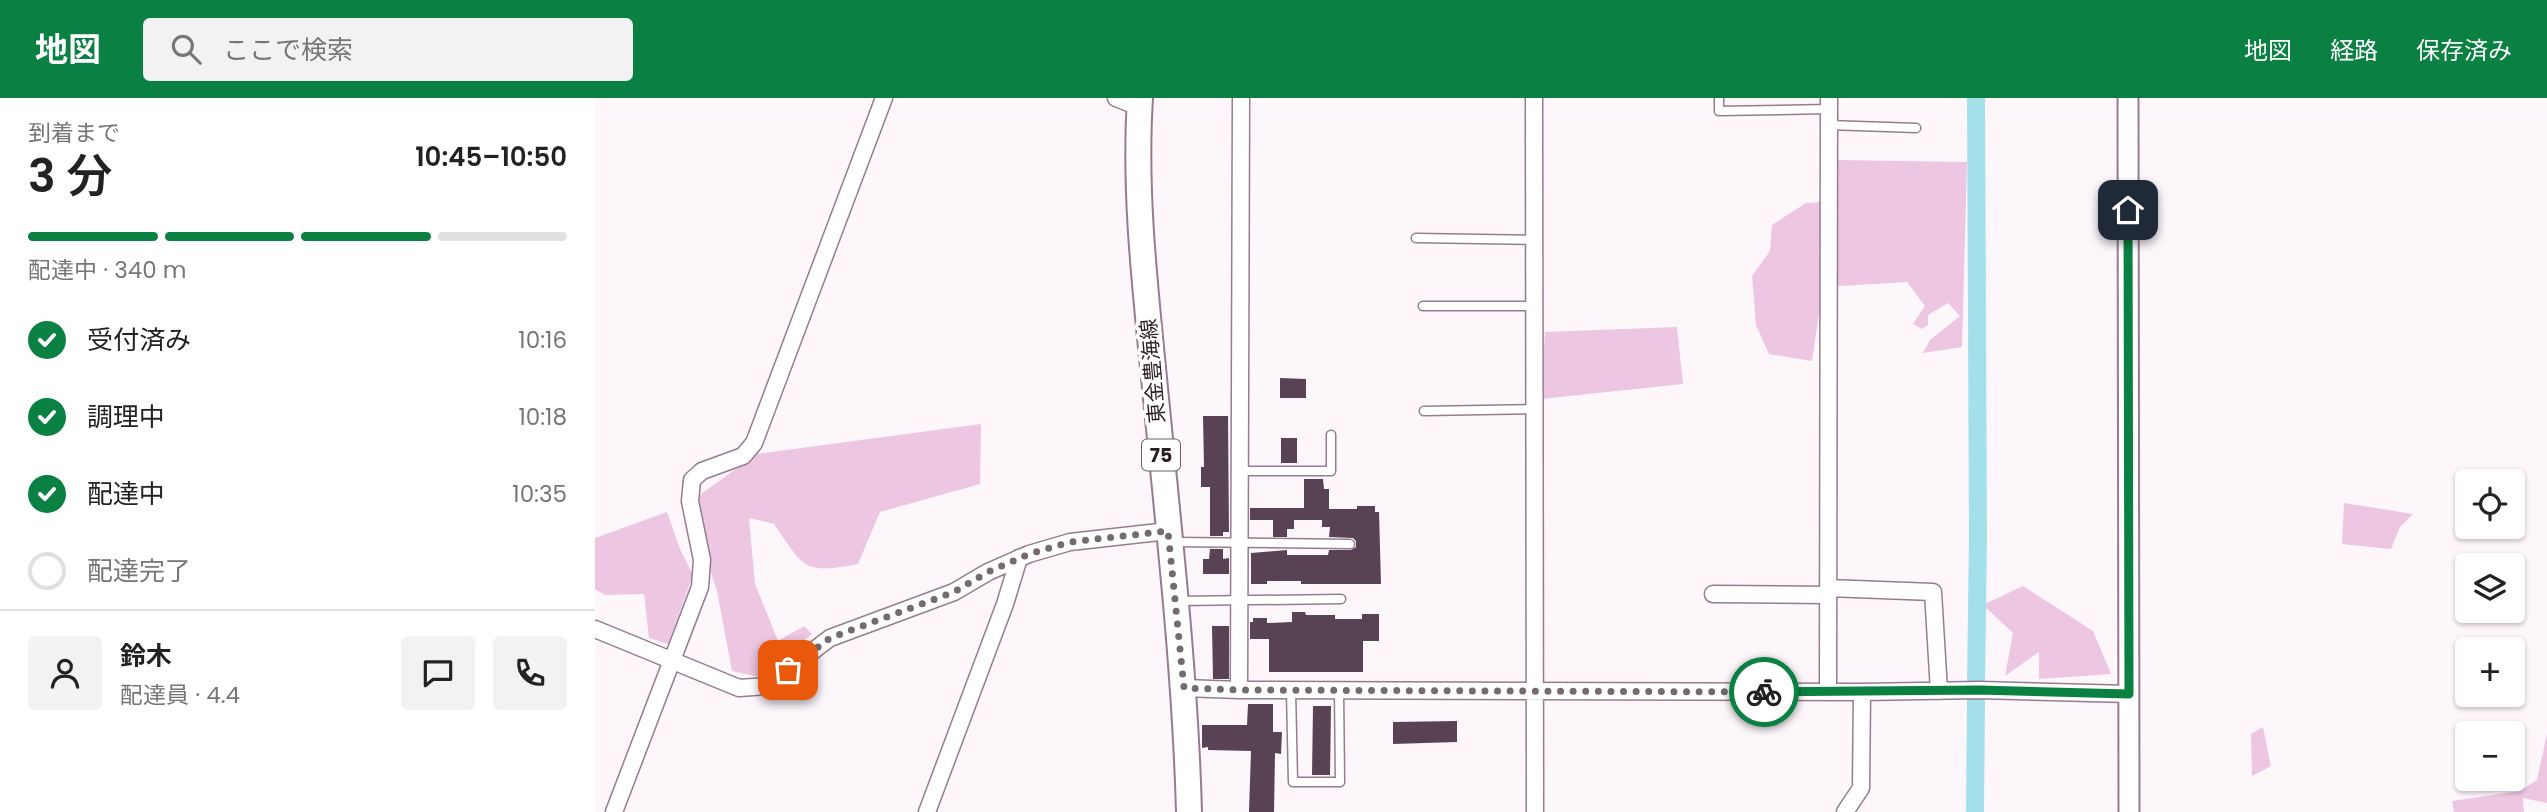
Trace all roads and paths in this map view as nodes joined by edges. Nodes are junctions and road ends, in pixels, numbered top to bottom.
1 (884, 98) edge
2 (1116, 98) edge
3 (1241, 98) edge
4 (1534, 98) edge
5 (1719, 98) edge
6 (2128, 98) edge
7 (1140, 103) edge
8 (1829, 111) edge
9 (1916, 128) dead end
10 (1416, 238) dead end
11 (1535, 240) junction
12 (1423, 306) dead end
13 (1535, 306) junction
14 (1535, 409) junction
15 (1424, 411) dead end
16 (1331, 435) dead end
17 (1240, 471) junction
18 (1169, 537) junction
19 (1240, 543) junction
20 (1350, 544) dead end
21 (1019, 558) junction
22 (1828, 592) junction
23 (1713, 594) dead end
24 (1341, 599) dead end
25 (1239, 600) junction
26 (1175, 601) junction
27 (595, 629) edge
28 (672, 659) junction
29 (1184, 688) junction
30 (1239, 690) junction
31 (1291, 690) junction
32 (1339, 690) junction
33 (1535, 691) junction
34 (1939, 691) junction
35 (1828, 692) junction
36 (1862, 692) junction
37 (2129, 694) junction
38 (614, 812) edge
39 (927, 812) edge
40 (1189, 812) edge
41 (1535, 812) edge
42 (1845, 812) edge
43 (2129, 812) edge

1 - 28 street
2 - 7 street
3 - 17 street
4 - 11 street
5 - 8 lane
6 - 37 street
7 - 18 main road, 東金豊海線 / 75
8 - 9 lane
8 - 22 street
10 - 11 lane
11 - 13 street
12 - 13 lane
13 - 14 street
14 - 15 lane
14 - 33 street
16 - 17 lane
17 - 19 street
18 - 19 lane
18 - 21 street
18 - 26 main road, 東金豊海線 / 75
19 - 20 lane
19 - 25 street
21 - 28 street
21 - 39 street
22 - 23 street
22 - 34 street
22 - 35 street
24 - 25 lane
25 - 26 lane
25 - 30 street
26 - 29 main road, 東金豊海線 / 75
27 - 28 street
28 - 38 street
29 - 30 street
29 - 40 main road, 東金豊海線 / 75
30 - 31 street
31 - 32 street
31 - 32 lane
32 - 33 street
33 - 35 street
33 - 41 street
34 - 36 street
34 - 37 street
35 - 36 street
36 - 42 street
37 - 43 street

